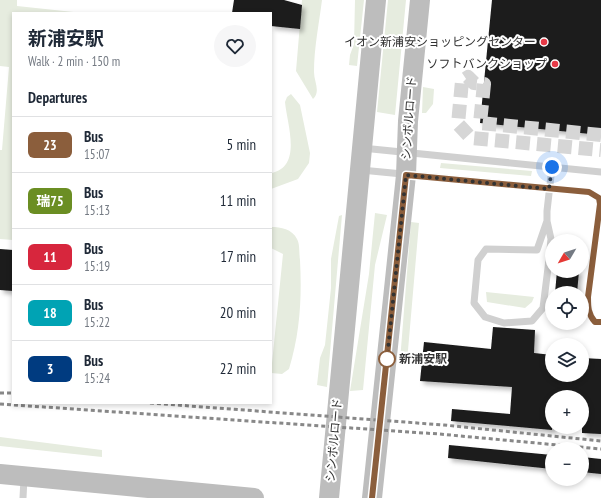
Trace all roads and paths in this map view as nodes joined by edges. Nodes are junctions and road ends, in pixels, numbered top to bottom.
1 (376, 0) edge
2 (420, 0) edge
3 (361, 148) junction
4 (406, 152) junction
5 (552, 167) junction
6 (359, 170) junction
7 (601, 172) edge
8 (406, 175) junction
9 (549, 189) junction
10 (547, 221) junction
11 (601, 322) edge
12 (0, 474) edge
13 (24, 476) junction
14 (23, 498) edge
15 (254, 498) edge
16 (329, 498) edge
17 (372, 498) edge

1 - 3 street, シンボルロード
2 - 4 street, シンボルロード
3 - 4 lane
3 - 6 street, シンボルロード
4 - 5 lane
4 - 8 street, シンボルロード
5 - 7 lane
5 - 9 lane
6 - 8 lane
6 - 16 street, シンボルロード
8 - 9 lane
8 - 17 street, シンボルロード
9 - 10 lane
9 - 11 lane
10 - 10 lane
12 - 13 street
13 - 14 lane
13 - 15 street

